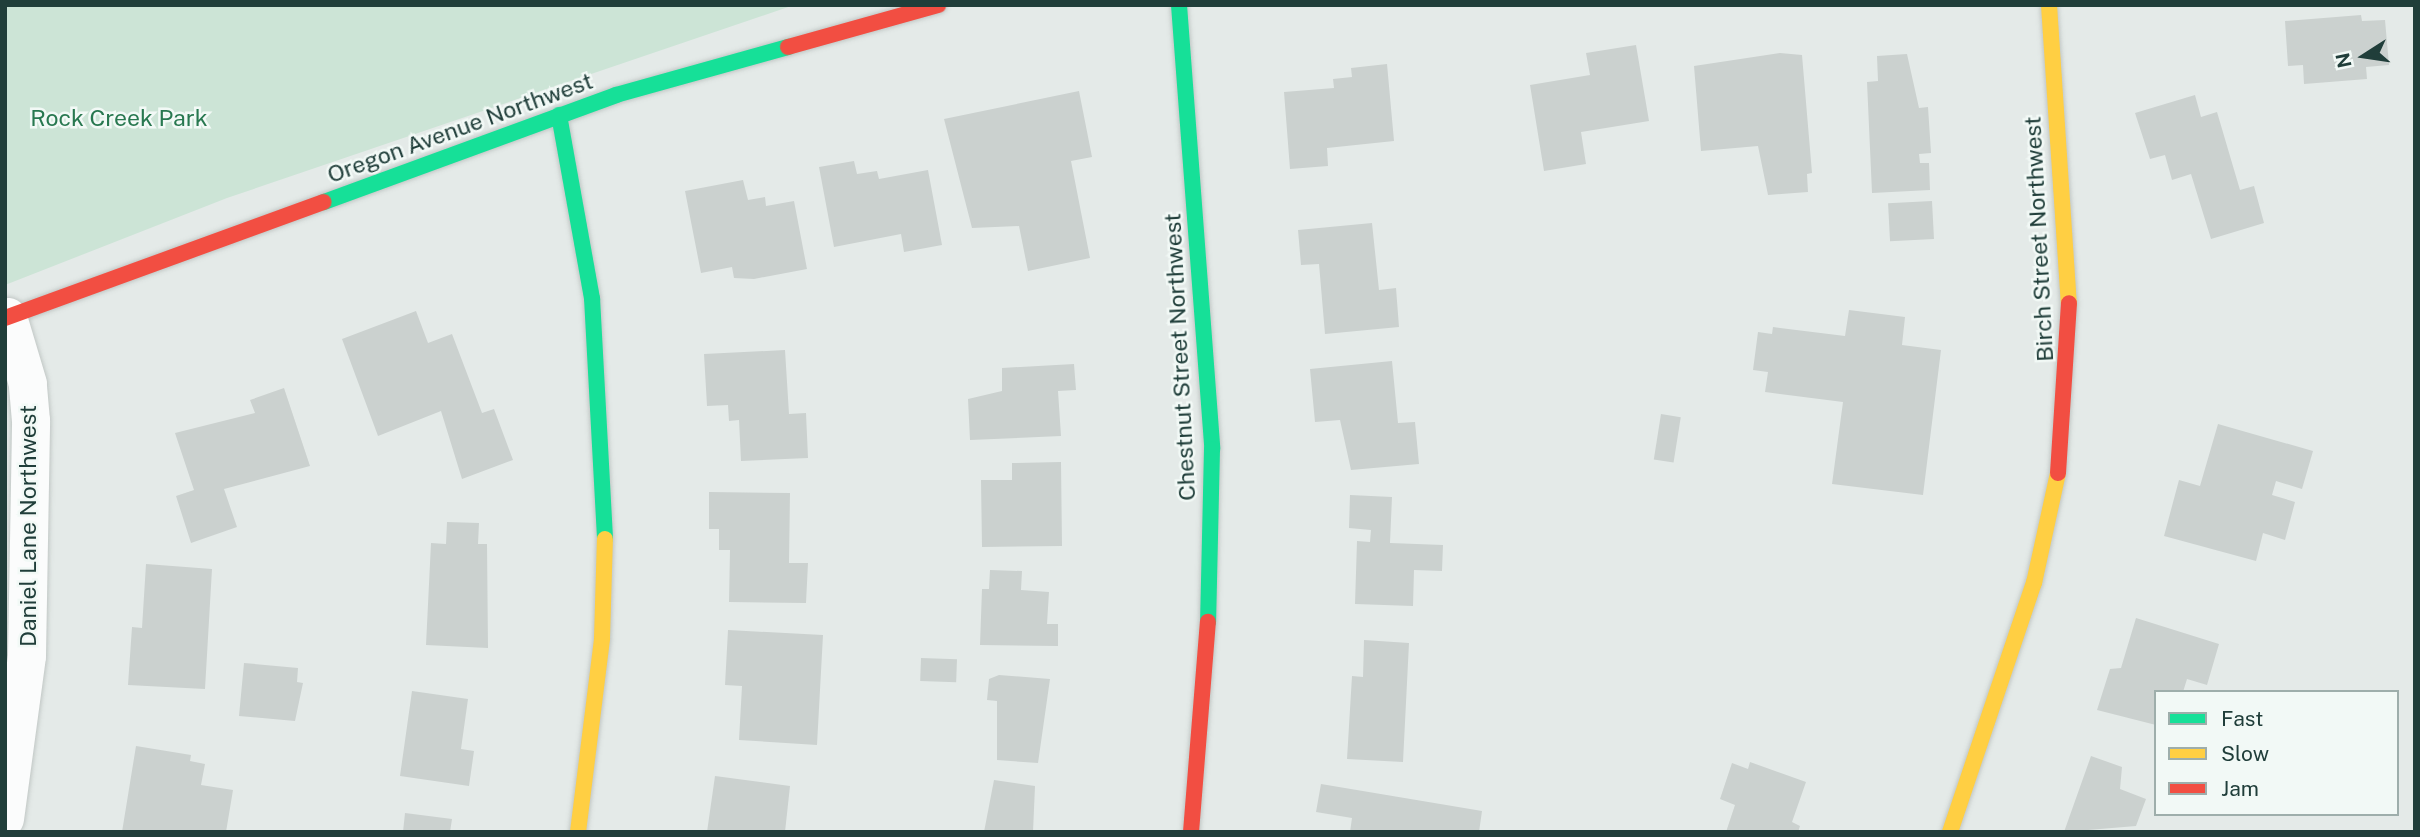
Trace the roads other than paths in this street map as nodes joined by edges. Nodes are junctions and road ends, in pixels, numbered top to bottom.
1 (937, 5) edge
2 (1178, 5) edge
3 (2049, 5) edge
4 (559, 115) junction
5 (7, 318) edge
6 (5, 819) edge
7 (578, 832) edge
8 (1191, 832) edge
9 (1950, 832) edge

1 - 4 street, Oregon Avenue Northwest
2 - 8 street, Chestnut Street Northwest
3 - 9 street, Birch Street Northwest
4 - 5 street, Oregon Avenue Northwest
4 - 7 street
5 - 6 street, Daniel Lane Northwest

